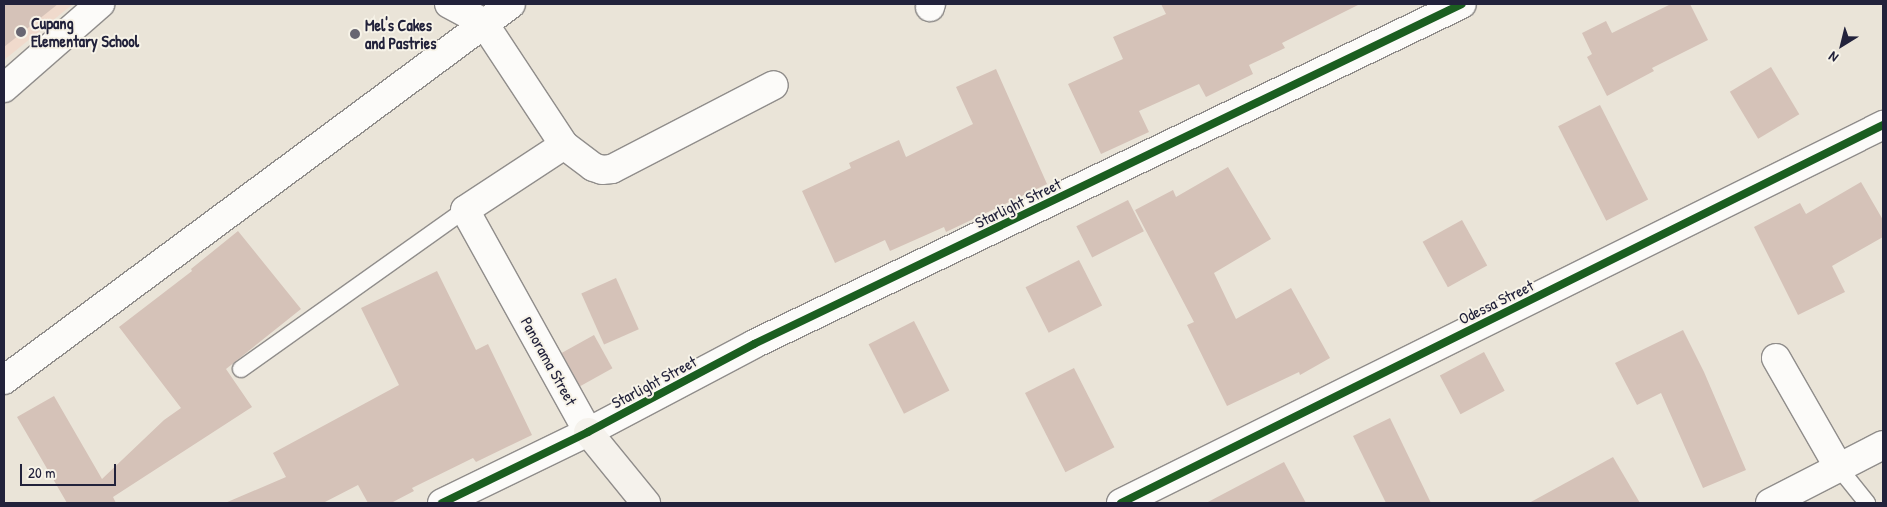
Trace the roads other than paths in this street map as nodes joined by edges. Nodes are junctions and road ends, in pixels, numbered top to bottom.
1 (100, 4) edge
2 (449, 4) edge
3 (511, 4) edge
4 (1462, 4) edge
5 (483, 22) junction
6 (774, 85) dead end
7 (4, 88) edge
8 (1883, 125) edge
9 (564, 145) junction
10 (465, 210) junction
11 (1776, 358) dead end
12 (241, 369) dead end
13 (4, 380) edge
14 (588, 432) junction
15 (1883, 445) edge
16 (1839, 468) junction
17 (442, 503) edge
18 (646, 503) edge
19 (1121, 503) edge
20 (1770, 503) edge
21 (1867, 503) edge

1 - 7 street
2 - 5 street
3 - 5 street
4 - 14 street, Starlight Street
5 - 9 street
5 - 13 street
6 - 9 street
8 - 19 street, Odessa Street
9 - 10 street
10 - 12 lane
10 - 14 street, Panorama Street
11 - 16 street
14 - 17 street, Starlight Street
14 - 18 street, Panorama Street
15 - 16 street
16 - 20 street
16 - 21 lane

